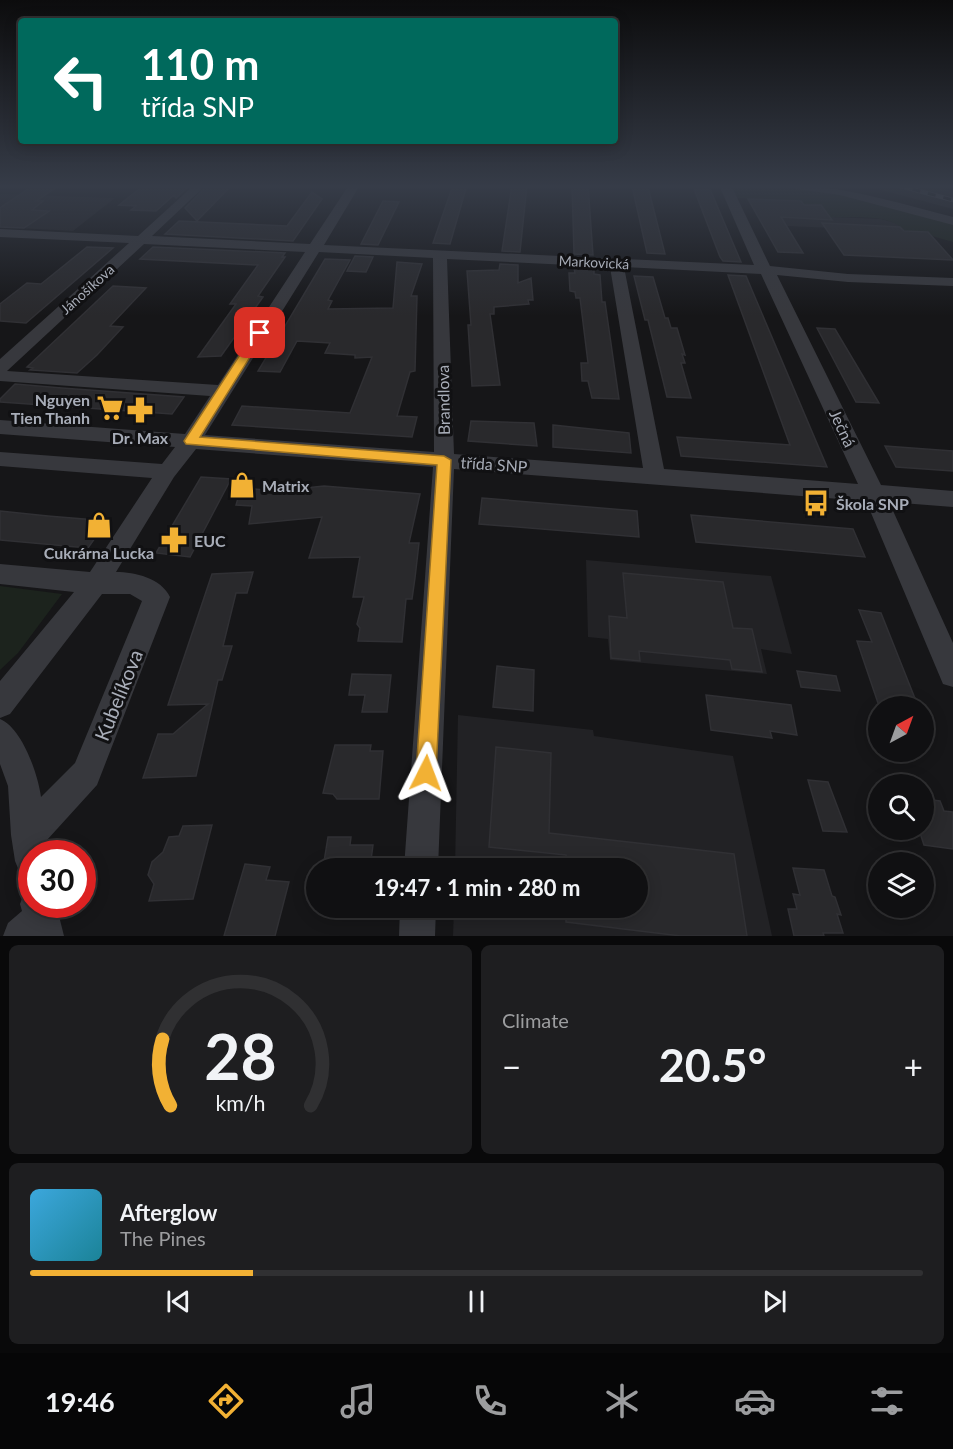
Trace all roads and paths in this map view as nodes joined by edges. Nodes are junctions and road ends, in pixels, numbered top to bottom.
1 (153, 229) edge
2 (327, 229) edge
3 (745, 229) edge
4 (0, 233) edge
5 (141, 240) junction
6 (314, 248) junction
7 (440, 254) junction
8 (616, 263) junction
9 (850, 264) junction
10 (953, 269) edge
11 (766, 270) junction
12 (793, 272) junction
13 (861, 279) junction
14 (953, 282) edge
15 (0, 368) edge
16 (0, 376) edge
17 (223, 391) junction
18 (0, 427) edge
19 (191, 441) junction
20 (0, 459) edge
21 (444, 460) junction
22 (167, 472) junction
23 (654, 477) junction
24 (873, 492) junction
25 (953, 500) edge
26 (0, 574) edge
27 (96, 583) junction
28 (953, 675) edge
29 (0, 705) edge
30 (0, 734) edge
31 (29, 840) edge
32 (36, 840) edge
33 (422, 858) edge
34 (418, 918) edge
35 (417, 936) edge

1 - 5 street, Jánošíkova
2 - 6 street
3 - 11 street, Ječná
4 - 5 street, Markovická
5 - 6 street, Markovická
5 - 15 street, Jánošíkova
6 - 7 street, Markovická
6 - 17 street
7 - 8 street, Markovická
7 - 21 street, Brandlova
8 - 11 street, Markovická
8 - 23 street
9 - 10 street, Markovická
9 - 12 street, Markovická
9 - 13 street
11 - 12 street, Markovická
11 - 24 street, Ječná
12 - 13 street, Markovická
13 - 14 street, Markovická
16 - 17 street
17 - 19 street
18 - 19 street, třída SNP
19 - 21 street, třída SNP
19 - 22 street
20 - 22 street
21 - 23 street, třída SNP
21 - 33 street, Brandlova
22 - 27 street
23 - 24 street, třída SNP
24 - 25 street, třída SNP
24 - 28 street, Ječná
26 - 27 street
27 - 29 street
27 - 32 street, Kubelíkova
30 - 31 street, Kubelíkova
34 - 35 street

